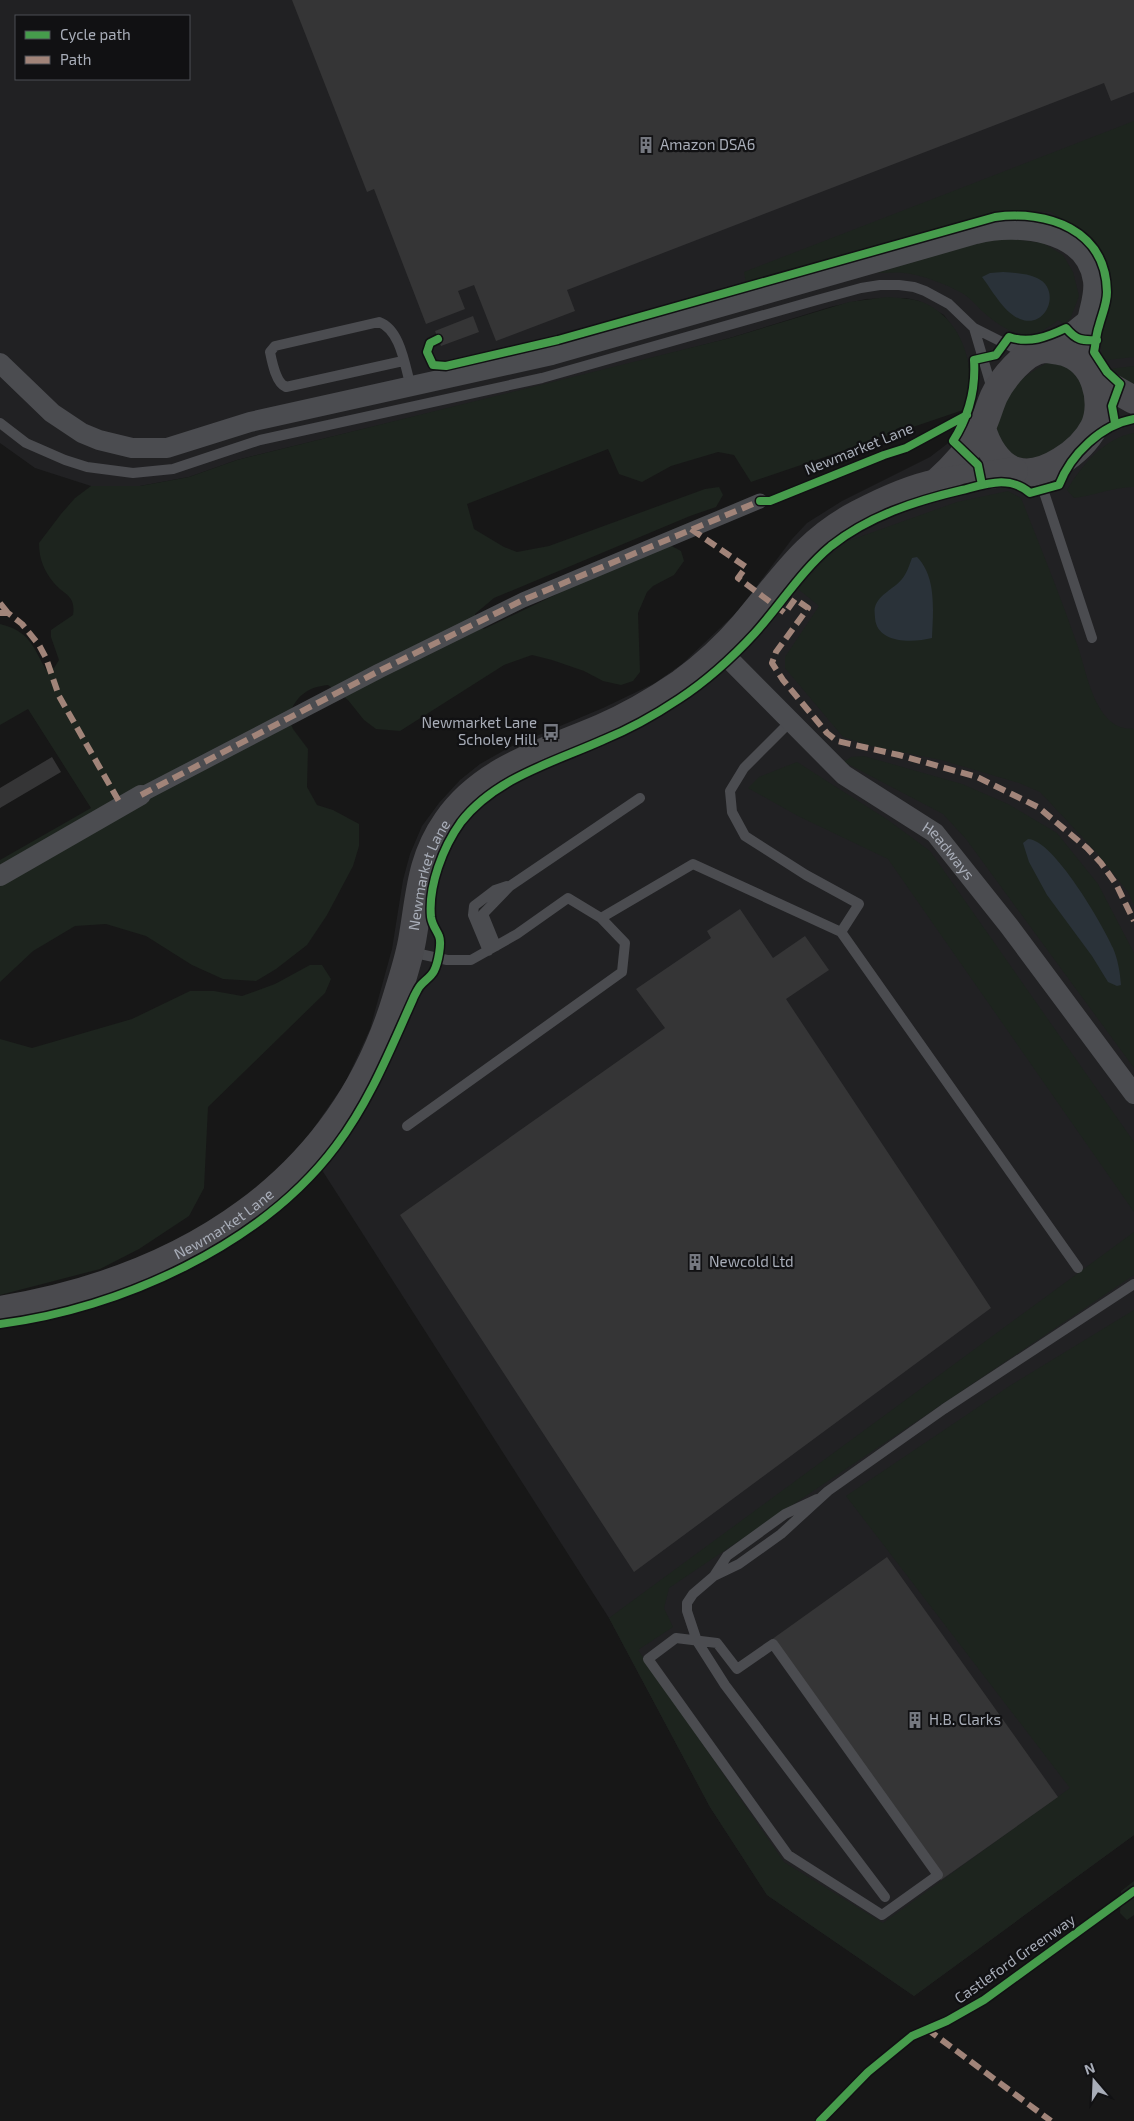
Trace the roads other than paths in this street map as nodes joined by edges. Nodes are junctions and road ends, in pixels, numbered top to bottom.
1 (1087, 320) junction
2 (974, 328) junction
3 (1037, 352) junction
4 (403, 361) junction
5 (0, 363) edge
6 (1091, 372) junction
7 (411, 387) junction
8 (994, 395) junction
9 (1134, 400) edge
10 (1134, 409) edge
11 (0, 423) edge
12 (1094, 427) junction
13 (982, 428) junction
14 (1025, 471) junction
15 (936, 483) junction
16 (760, 501) dead end
17 (1092, 638) dead end
18 (720, 650) junction
19 (791, 721) junction
20 (141, 795) joint
21 (640, 798) dead end
22 (0, 876) edge
23 (601, 918) junction
24 (841, 932) junction
25 (492, 948) junction
26 (409, 952) junction
27 (1134, 1094) edge
28 (407, 1126) dead end
29 (1078, 1268) dead end
30 (1134, 1284) edge
31 (0, 1310) edge
32 (817, 1499) junction
33 (714, 1576) junction
34 (697, 1641) junction
35 (885, 1896) dead end

1 - 3 street
1 - 6 street
1 - 7 street
2 - 3 lane
2 - 8 lane
2 - 11 lane
3 - 6 main road
3 - 8 main road, Newmarket Lane
4 - 4 lane
4 - 7 lane
5 - 7 street
6 - 9 main road
6 - 12 main road, Newmarket Lane
8 - 13 main road, Newmarket Lane
10 - 12 main road, Newmarket Lane
12 - 14 main road, Newmarket Lane
13 - 14 main road
13 - 15 main road, Newmarket Lane
14 - 15 main road, Newmarket Lane
14 - 17 lane
15 - 18 main road, Newmarket Lane
16 - 20 street
18 - 19 street, Headways
18 - 26 main road, Newmarket Lane
19 - 24 lane
19 - 27 street, Headways
20 - 22 street
21 - 25 lane
23 - 24 lane
23 - 25 lane
23 - 28 lane
24 - 29 lane
25 - 26 lane
26 - 31 main road, Newmarket Lane
30 - 32 lane
32 - 33 lane
32 - 33 lane
33 - 34 lane
34 - 34 lane
34 - 35 lane

